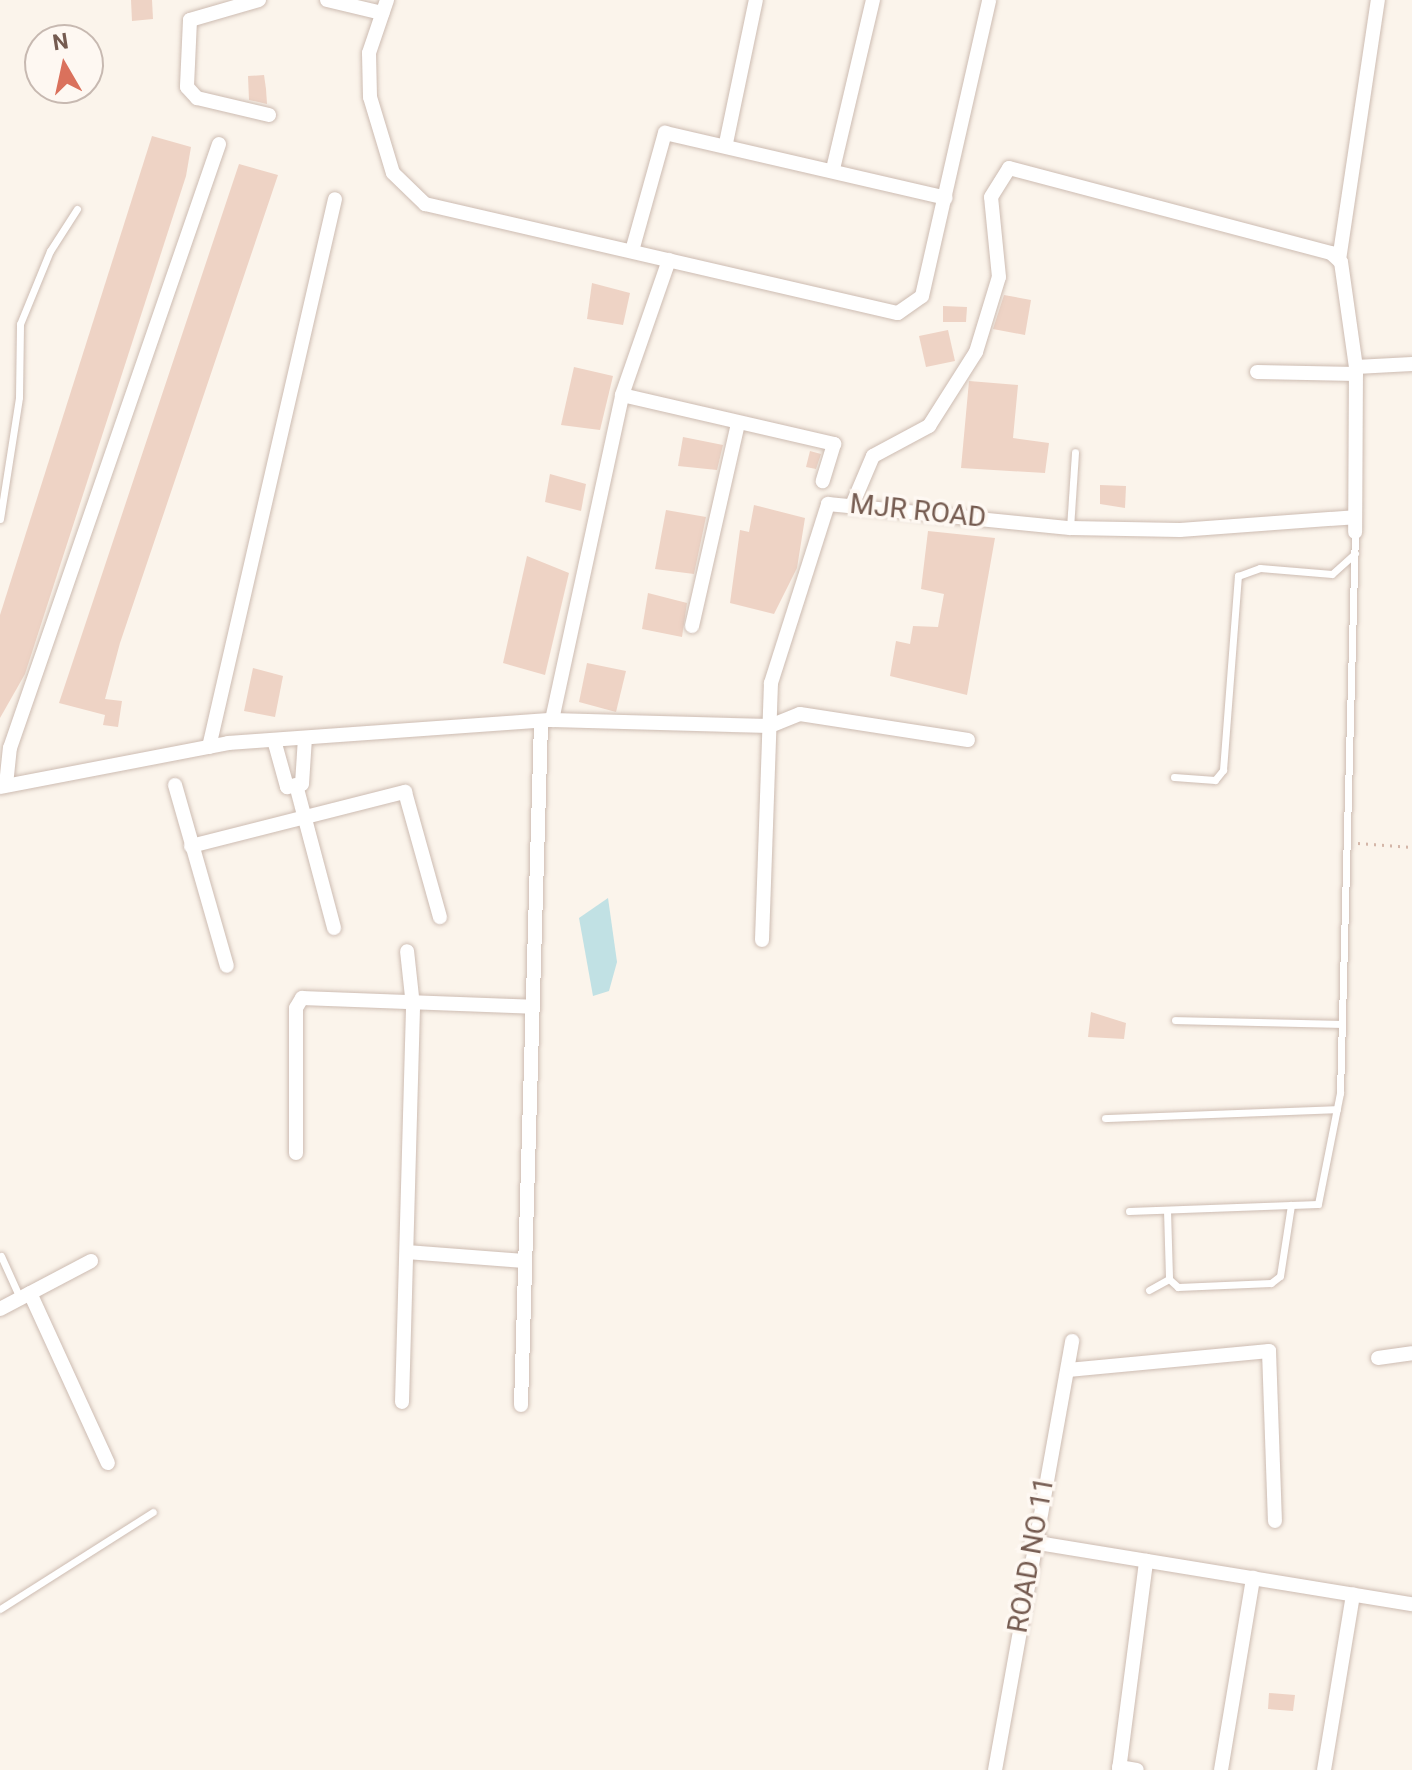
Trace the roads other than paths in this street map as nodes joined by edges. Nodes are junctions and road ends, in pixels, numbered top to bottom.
1 (259, 0) edge
2 (327, 0) edge
3 (756, 0) edge
4 (873, 0) edge
5 (989, 0) edge
6 (1378, 0) edge
7 (384, 6) edge
8 (269, 115) dead end
9 (726, 143) junction
10 (219, 144) dead end
11 (833, 169) junction
12 (946, 198) junction
13 (335, 199) dead end
14 (77, 209) dead end
15 (632, 251) junction
16 (669, 260) junction
17 (1339, 260) junction
18 (1412, 364) edge
19 (1356, 370) junction
20 (1257, 372) dead end
21 (622, 395) junction
22 (738, 424) junction
23 (1075, 452) dead end
24 (823, 481) dead end
25 (853, 503) junction
26 (1355, 517) junction
27 (0, 519) edge
28 (1070, 528) junction
29 (1355, 532) joint
30 (1355, 553) junction
31 (692, 626) dead end
32 (547, 721) junction
33 (770, 726) junction
34 (305, 738) junction
35 (274, 740) junction
36 (968, 740) dead end
37 (209, 747) junction
38 (1174, 777) dead end
39 (175, 785) dead end
40 (296, 785) junction
41 (3, 786) edge
42 (303, 818) junction
43 (191, 846) junction
44 (440, 917) dead end
45 (334, 928) dead end
46 (762, 940) dead end
47 (407, 951) dead end
48 (227, 966) dead end
49 (413, 1006) junction
50 (532, 1007) junction
51 (1175, 1020) dead end
52 (1340, 1024) junction
53 (1337, 1109) junction
54 (1105, 1118) dead end
55 (296, 1153) dead end
56 (1291, 1205) junction
57 (1167, 1210) junction
58 (1129, 1211) dead end
59 (407, 1252) junction
60 (1, 1256) edge
61 (91, 1261) dead end
62 (524, 1261) junction
63 (1169, 1279) junction
64 (1149, 1290) dead end
65 (25, 1296) junction
66 (0, 1309) edge
67 (1072, 1341) dead end
68 (1412, 1353) edge
69 (1378, 1358) dead end
70 (1068, 1370) junction
71 (402, 1402) dead end
72 (521, 1405) dead end
73 (108, 1463) dead end
74 (153, 1512) dead end
75 (1275, 1521) dead end
76 (1032, 1542) junction
77 (1146, 1561) junction
78 (1253, 1578) junction
79 (1353, 1594) junction
80 (1412, 1604) edge
81 (0, 1609) edge
82 (1119, 1768) edge
83 (995, 1770) edge
84 (1137, 1770) edge
85 (1221, 1770) edge
86 (1324, 1770) edge

1 - 8 street
2 - 7 street
3 - 9 street
4 - 11 street
5 - 12 street
6 - 17 street
7 - 15 street
9 - 11 street
9 - 15 street
10 - 41 street
11 - 12 street
12 - 16 street
13 - 37 street
14 - 27 lane
15 - 16 street
16 - 21 street
17 - 19 street
17 - 25 street
18 - 19 street
19 - 20 street
19 - 26 street
21 - 22 street
21 - 32 street
22 - 24 street
22 - 31 street
23 - 28 lane
25 - 28 street, MJR ROAD
25 - 33 street, MJR ROAD
26 - 28 street, MJR ROAD
26 - 29 street
29 - 30 lane
30 - 38 lane
30 - 52 lane
32 - 33 street
32 - 34 street
32 - 50 street
33 - 36 street
33 - 46 street, MJR ROAD
34 - 35 street
34 - 40 street
35 - 37 street
35 - 40 street
37 - 41 street
39 - 43 street
40 - 42 street
42 - 43 street
42 - 44 street
42 - 45 street
43 - 48 street
47 - 49 street
49 - 50 street
49 - 55 street
49 - 59 street
50 - 62 street
51 - 52 lane
52 - 53 lane
53 - 54 lane
53 - 56 lane
56 - 57 lane
56 - 63 lane
57 - 58 lane
57 - 63 lane
59 - 62 street
59 - 71 street
60 - 65 lane
61 - 65 street
62 - 72 street
63 - 64 lane
65 - 66 street
65 - 73 street
67 - 70 street, ROAD NO 11
68 - 69 street
70 - 75 street
70 - 76 street, ROAD NO 11
74 - 81 lane
76 - 77 street
76 - 83 street, ROAD NO 11
77 - 78 street
77 - 82 street
78 - 79 street
78 - 85 street
79 - 80 street
79 - 86 street
82 - 84 street

